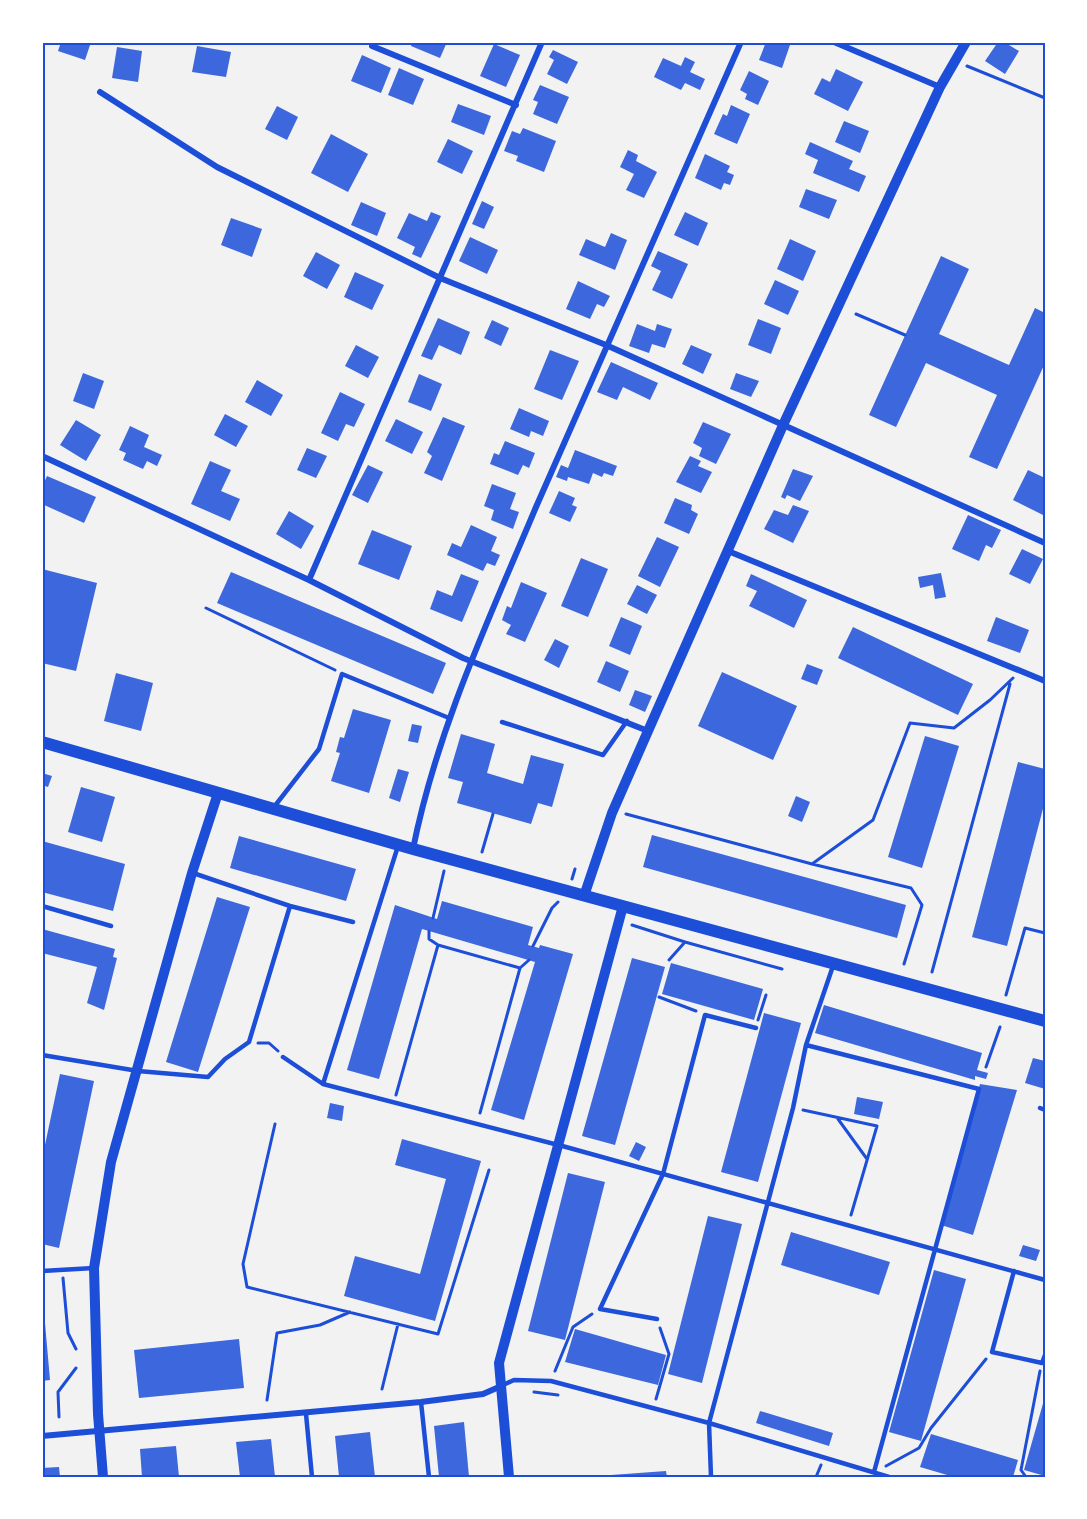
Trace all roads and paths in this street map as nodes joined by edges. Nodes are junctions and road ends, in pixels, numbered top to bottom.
1 (542, 42) edge
2 (741, 42) edge
3 (834, 42) edge
4 (966, 42) edge
5 (372, 45) dead end
6 (956, 62) junction
7 (940, 87) junction
8 (100, 92) dead end
9 (1045, 98) edge
10 (516, 105) junction
11 (440, 278) junction
12 (856, 314) dead end
13 (905, 335) dead end
14 (606, 345) junction
15 (783, 423) junction
16 (42, 456) edge
17 (1045, 543) edge
18 (728, 551) junction
19 (309, 580) junction
20 (206, 608) dead end
21 (471, 661) junction
22 (1017, 669) junction
23 (342, 674) junction
24 (1045, 681) edge
25 (1011, 682) junction
26 (449, 718) junction
27 (627, 721) junction
28 (502, 722) dead end
29 (648, 730) junction
30 (42, 742) edge
31 (218, 793) junction
32 (274, 807) junction
33 (612, 813) junction
34 (493, 814) dead end
35 (399, 844) junction
36 (413, 849) junction
37 (482, 852) dead end
38 (812, 864) junction
39 (444, 871) dead end
40 (192, 873) junction
41 (584, 896) junction
42 (558, 902) dead end
43 (42, 906) edge
44 (290, 906) junction
45 (623, 906) junction
46 (433, 918) dead end
47 (354, 922) dead end
48 (111, 926) dead end
49 (429, 931) dead end
50 (1045, 933) edge
51 (627, 936) dead end
52 (685, 942) junction
53 (438, 945) junction
54 (533, 946) dead end
55 (530, 960) dead end
56 (669, 960) dead end
57 (834, 964) junction
58 (904, 964) dead end
59 (520, 968) junction
60 (782, 969) dead end
61 (932, 972) dead end
62 (1006, 994) dead end
63 (766, 995) dead end
64 (659, 997) dead end
65 (705, 1014) junction
66 (1045, 1021) edge
67 (1000, 1027) dead end
68 (756, 1028) joint
69 (249, 1042) junction
70 (806, 1045) junction
71 (42, 1054) edge
72 (283, 1057) joint
73 (986, 1067) dead end
74 (138, 1071) junction
75 (323, 1084) junction
76 (394, 1102) junction
77 (793, 1108) junction
78 (837, 1117) junction
79 (275, 1124) dead end
80 (477, 1124) junction
81 (557, 1145) junction
82 (867, 1158) junction
83 (489, 1170) dead end
84 (663, 1174) junction
85 (768, 1202) junction
86 (848, 1225) junction
87 (934, 1248) junction
88 (94, 1268) junction
89 (62, 1270) junction
90 (42, 1271) edge
91 (1014, 1271) junction
92 (1045, 1280) edge
93 (600, 1309) junction
94 (350, 1312) junction
95 (657, 1318) joint
96 (398, 1324) junction
97 (76, 1349) dead end
98 (992, 1352) junction
99 (1045, 1355) edge
100 (1042, 1363) junction
101 (76, 1368) dead end
102 (551, 1381) junction
103 (500, 1387) junction
104 (382, 1389) dead end
105 (267, 1400) dead end
106 (422, 1402) junction
107 (653, 1410) junction
108 (306, 1414) junction
109 (59, 1417) dead end
110 (709, 1423) junction
111 (99, 1431) junction
112 (42, 1436) edge
113 (874, 1472) junction
114 (104, 1477) edge
115 (312, 1477) edge
116 (429, 1477) edge
117 (509, 1477) edge
118 (711, 1477) edge
119 (889, 1477) edge
120 (1026, 1477) edge

1 - 10 street
2 - 14 street
3 - 7 street
4 - 6 street
5 - 10 street
6 - 7 street
6 - 9 path
7 - 15 street
8 - 11 street
10 - 11 street
11 - 14 street
11 - 19 street
12 - 13 path
14 - 15 street
14 - 21 street
15 - 17 street
15 - 18 street
16 - 19 street
18 - 22 street
18 - 29 street
19 - 21 street
20 - 23 path
21 - 26 street
21 - 27 street
22 - 24 street
22 - 25 path
23 - 26 lane
23 - 32 lane
25 - 38 path
25 - 61 path
26 - 36 street
27 - 28 lane
27 - 29 street
29 - 33 street
30 - 31 main road
31 - 32 main road
31 - 40 street
32 - 35 main road
33 - 38 path
33 - 41 street
34 - 37 path
35 - 36 main road
35 - 75 lane
36 - 41 main road
38 - 58 path
39 - 46 path
40 - 44 lane
40 - 74 street
41 - 45 main road
42 - 54 path
43 - 48 lane
44 - 47 lane
44 - 69 lane
45 - 57 main road
45 - 81 street
49 - 53 path
50 - 62 path
51 - 52 path
52 - 56 path
52 - 60 path
53 - 59 path
53 - 76 path
55 - 59 path
57 - 66 main road
57 - 70 lane
59 - 80 path
63 - 68 path
64 - 65 path
65 - 68 lane
65 - 84 lane
67 - 73 path
69 - 72 path
69 - 74 lane
70 - 77 lane
70 - 87 lane
71 - 74 lane
72 - 75 lane
74 - 88 street
75 - 76 lane
76 - 80 lane
77 - 78 path
77 - 85 lane
78 - 82 path
78 - 82 path
79 - 94 path
80 - 81 lane
81 - 84 lane
81 - 103 street
82 - 86 path
83 - 96 path
84 - 85 lane
84 - 93 lane
85 - 86 lane
85 - 110 lane
86 - 87 lane
87 - 91 lane
87 - 113 lane
88 - 89 lane
88 - 111 street
89 - 90 lane
89 - 97 path
91 - 92 lane
91 - 98 lane
93 - 95 lane
93 - 102 path
94 - 96 path
94 - 105 path
95 - 107 path
96 - 104 path
98 - 100 lane
98 - 113 path
99 - 100 lane
100 - 120 path
101 - 109 path
102 - 103 lane
102 - 107 lane
103 - 106 street
103 - 117 street
106 - 108 street
106 - 116 lane
107 - 110 lane
108 - 111 street
108 - 115 lane
110 - 113 lane
110 - 118 lane
111 - 112 street
111 - 114 street
113 - 119 lane

